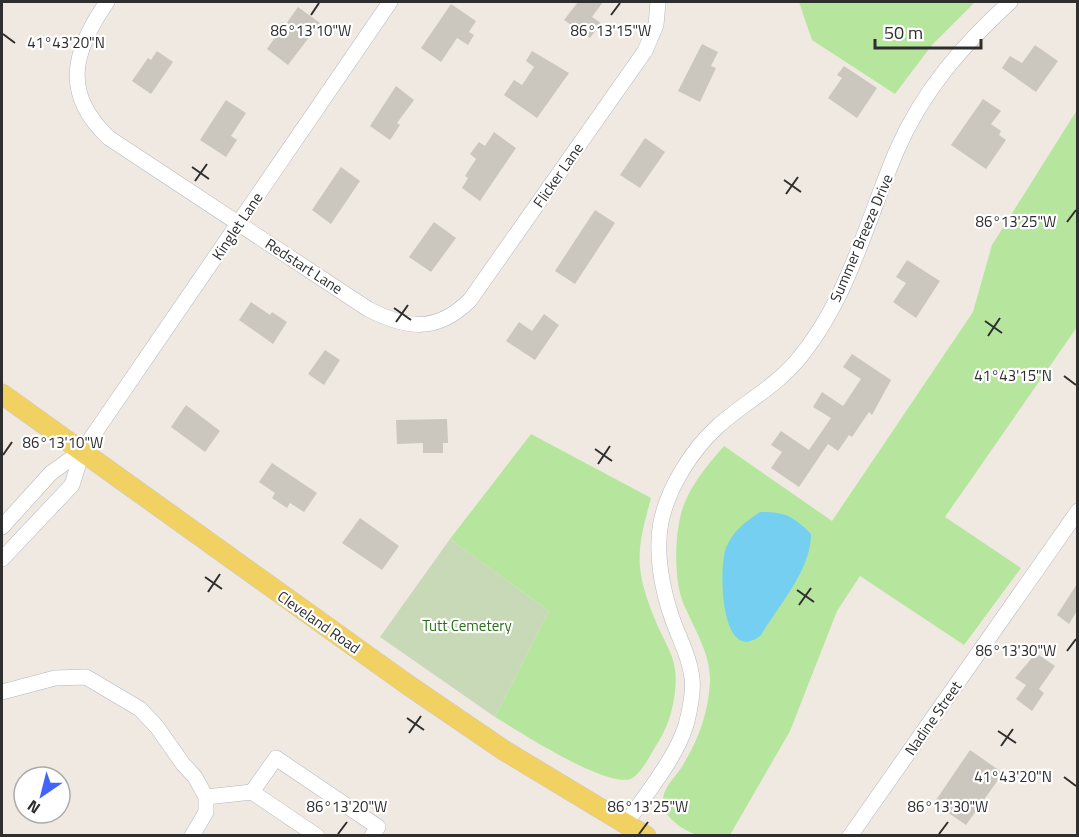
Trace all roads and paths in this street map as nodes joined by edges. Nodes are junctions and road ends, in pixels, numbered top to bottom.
1 (107, 2) edge
2 (390, 2) edge
3 (658, 2) edge
4 (1010, 2) edge
5 (239, 224) junction
6 (427, 325) joint
7 (2, 394) edge
8 (83, 450) junction
9 (1077, 511) edge
10 (2, 527) edge
11 (2, 559) edge
12 (2, 692) edge
13 (252, 792) junction
14 (206, 797) junction
15 (626, 824) junction
16 (192, 836) edge
17 (317, 836) edge
18 (372, 836) edge
19 (646, 836) edge
20 (850, 836) edge

1 - 5 street, Redstart Lane
2 - 5 street, Kinglet Lane
3 - 6 street, Flicker Lane
4 - 15 street, Summer Breeze Drive
5 - 6 street, Redstart Lane
5 - 8 street, Kinglet Lane
7 - 8 main road, Cleveland Road
8 - 10 street
8 - 11 street
8 - 15 main road, Cleveland Road
9 - 20 street, Nadine Street
12 - 14 street
13 - 14 street
13 - 17 street
13 - 18 street
14 - 16 street
15 - 19 main road, Cleveland Road

